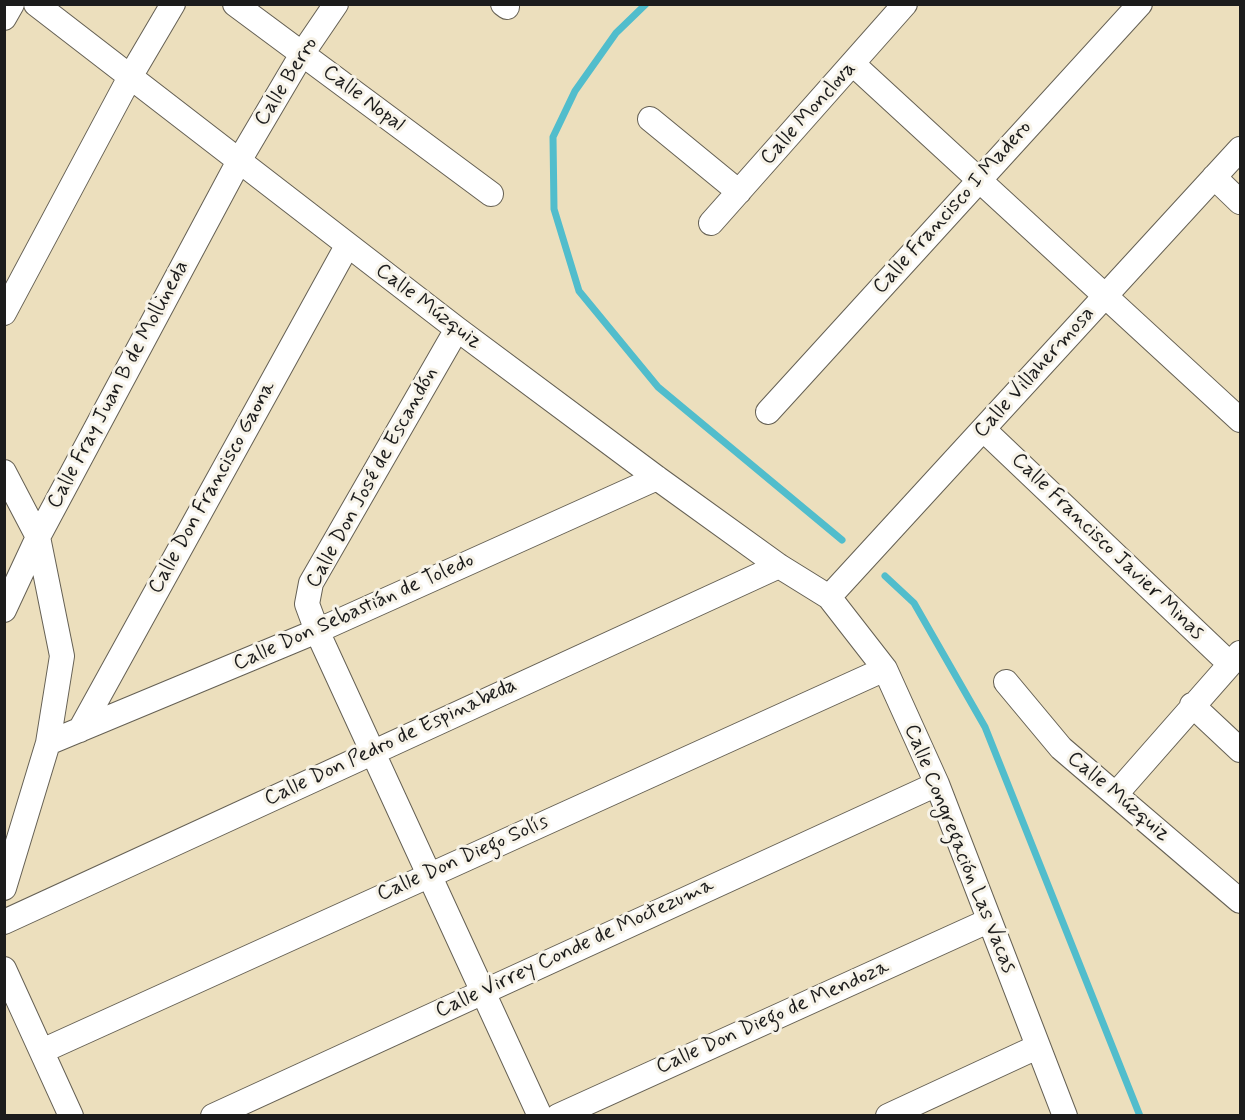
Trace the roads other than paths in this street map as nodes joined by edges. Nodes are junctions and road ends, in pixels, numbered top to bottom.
1 (12, 4) edge
2 (36, 4) edge
3 (173, 4) edge
4 (235, 4) edge
5 (336, 4) edge
6 (905, 4) edge
7 (1140, 4) edge
8 (4, 18) edge
9 (303, 54) junction
10 (853, 64) junction
11 (130, 77) junction
12 (650, 119) dead end
13 (1240, 149) edge
14 (239, 161) junction
15 (1214, 177) junction
16 (980, 178) junction
17 (739, 192) junction
18 (491, 194) dead end
19 (1240, 202) edge
20 (711, 223) dead end
21 (347, 246) junction
22 (1106, 295) junction
23 (4, 313) edge
24 (457, 329) junction
25 (768, 412) dead end
26 (1240, 420) edge
27 (984, 430) junction
28 (4, 472) edge
29 (657, 478) junction
30 (38, 537) junction
31 (779, 566) junction
32 (829, 597) junction
33 (4, 610) edge
34 (317, 631) junction
35 (1235, 658) edge
36 (885, 669) junction
37 (1006, 682) dead end
38 (1192, 705) junction
39 (80, 730) junction
40 (48, 743) junction
41 (1240, 750) edge
42 (372, 751) junction
43 (937, 784) junction
44 (1116, 794) junction
45 (429, 874) junction
46 (4, 888) edge
47 (1240, 901) edge
48 (988, 921) junction
49 (4, 922) edge
50 (4, 969) edge
51 (483, 991) junction
52 (1037, 1047) junction
53 (42, 1051) junction
54 (71, 1116) edge
55 (213, 1116) edge
56 (540, 1116) edge
57 (558, 1116) edge
58 (888, 1116) edge
59 (1065, 1116) edge

1 - 8 street
2 - 11 street, Calle Múzquiz
3 - 11 street
4 - 9 street, Calle Nopal
5 - 9 street, Calle Berro
6 - 10 street, Calle Monclova
7 - 16 street, Calle Francisco I Madero
9 - 14 street, Calle Berro
9 - 18 street, Calle Nopal
10 - 16 street
10 - 17 street, Calle Monclova
11 - 14 street, Calle Múzquiz
11 - 23 street
12 - 17 street
13 - 15 street, Calle Villahermosa
14 - 21 street, Calle Múzquiz
14 - 30 street, Calle Fray Juan B de Mollineda
15 - 19 street
15 - 22 street, Calle Villahermosa
16 - 22 street
16 - 25 street, Calle Francisco I Madero
17 - 20 street, Calle Monclova
21 - 24 street, Calle Múzquiz
21 - 39 street, Calle Don Francisco Gaona
22 - 26 street
22 - 27 street, Calle Villahermosa
24 - 29 street, Calle Múzquiz
24 - 34 street, Calle Don José de Escandón
27 - 32 street, Calle Villahermosa
27 - 35 street, Calle Francisco Javier Minas
28 - 30 street
29 - 31 street, Calle Múzquiz
29 - 34 street, Calle Don Sebastián de Toledo
30 - 33 street, Calle Fray Juan B de Mollineda
30 - 40 street
31 - 32 street, Calle Múzquiz
31 - 42 street, Calle Don Pedro de Espinabeda
32 - 36 street, Calle Congregación Las Vacas
34 - 39 street, Calle Don Sebastián de Toledo
34 - 42 street, Calle Don José de Escandón
35 - 38 street
36 - 43 street, Calle Congregación Las Vacas
36 - 45 street, Calle Don Diego Solís
37 - 44 street, Calle Múzquiz
38 - 41 street
38 - 44 street
39 - 40 street, Calle Don Sebastián de Toledo
40 - 46 street
42 - 45 street, Calle Don José de Escandón
42 - 49 street, Calle Don Pedro de Espinabeda
43 - 48 street, Calle Congregación Las Vacas
43 - 51 street, Calle Virrey Conde de Moctezuma
44 - 47 street, Calle Múzquiz
45 - 51 street, Calle Don José de Escandón
45 - 53 street, Calle Don Diego Solís
48 - 52 street, Calle Congregación Las Vacas
48 - 57 street, Calle Don Diego de Mendoza
50 - 53 street
51 - 55 street, Calle Virrey Conde de Moctezuma
51 - 56 street, Calle Don José de Escandón
52 - 58 street
52 - 59 street, Calle Congregación Las Vacas
53 - 54 street

